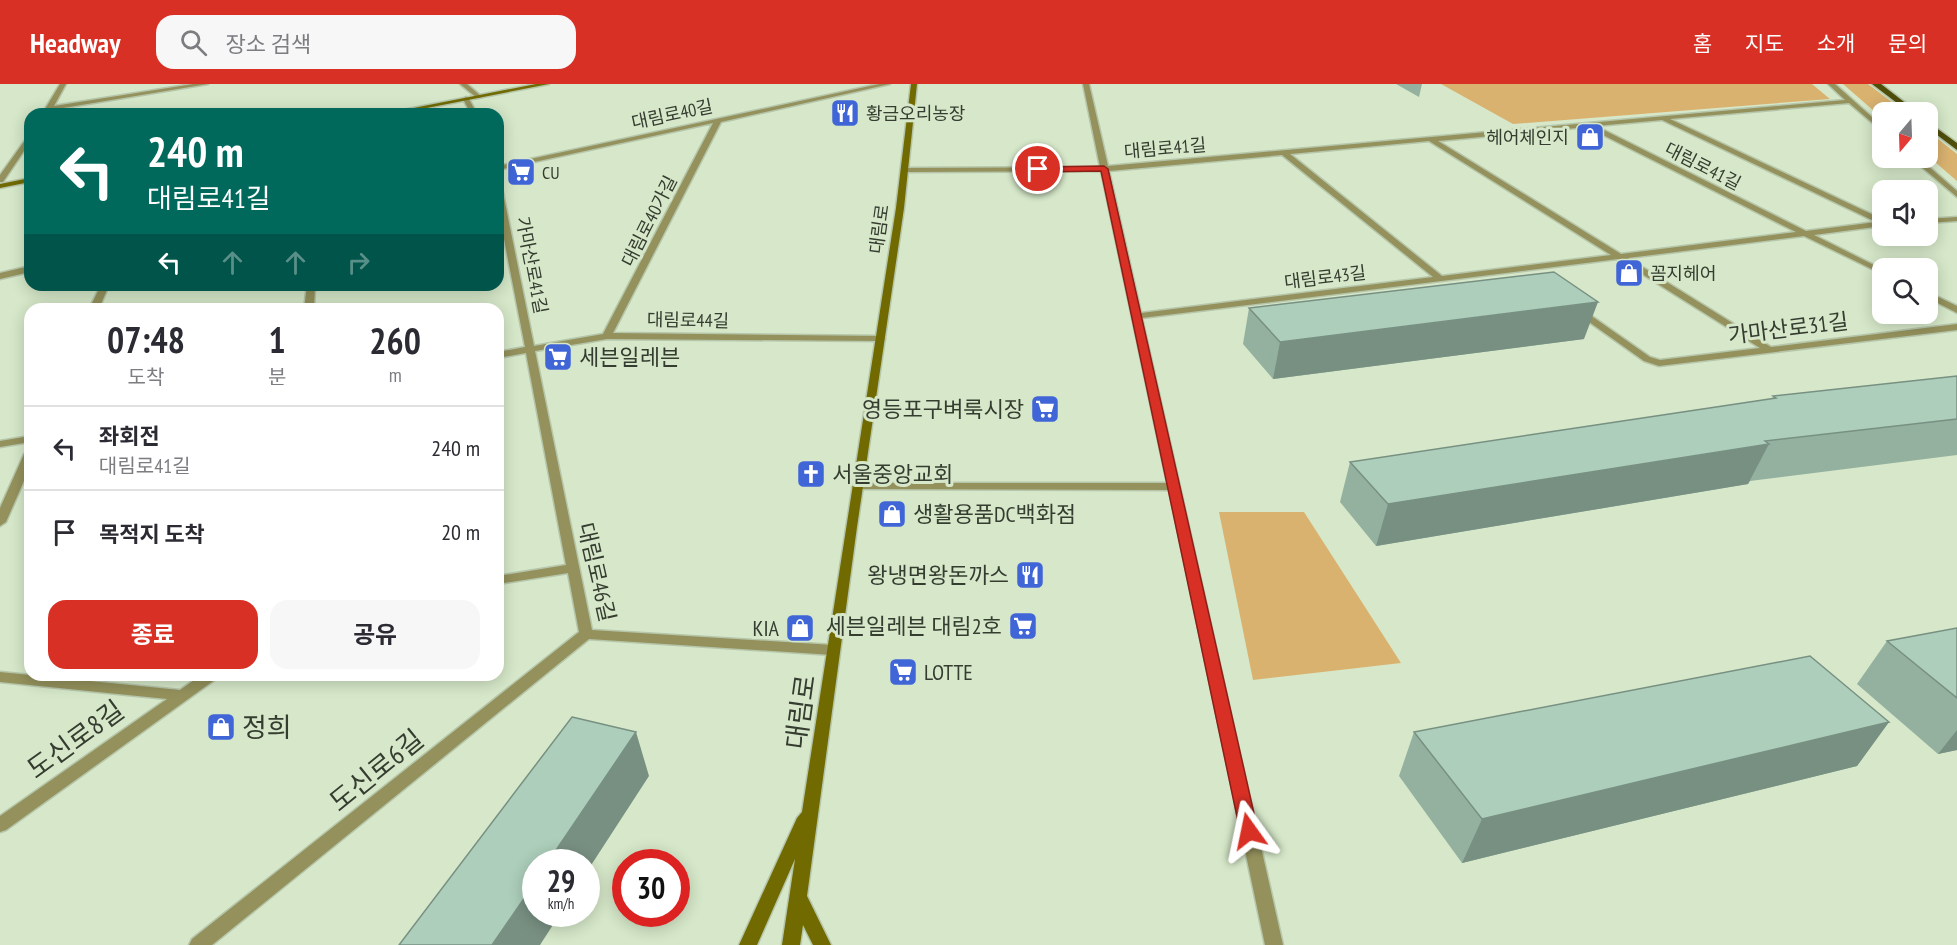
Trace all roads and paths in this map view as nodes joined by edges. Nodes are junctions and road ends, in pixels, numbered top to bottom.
1 (63, 84) edge
2 (205, 84) edge
3 (463, 84) edge
4 (546, 84) edge
5 (887, 84) edge
6 (914, 84) edge
7 (1086, 84) edge
8 (1831, 84) edge
9 (1876, 84) edge
10 (479, 97) junction
11 (466, 99) junction
12 (1851, 101) junction
13 (1900, 102) edge
14 (49, 108) edge
15 (70, 108) edge
16 (418, 108) edge
17 (471, 108) edge
18 (1662, 118) junction
19 (1872, 120) edge
20 (718, 121) junction
21 (1587, 125) junction
22 (1938, 132) edge
23 (1430, 139) junction
24 (24, 146) edge
25 (1957, 147) edge
26 (1284, 153) junction
27 (504, 167) edge
28 (1926, 168) edge
29 (1104, 169) junction
30 (905, 170) junction
31 (0, 180) edge
32 (24, 181) edge
33 (0, 186) edge
34 (1957, 195) edge
35 (504, 217) edge
36 (1872, 218) edge
37 (1957, 219) edge
38 (1938, 220) edge
39 (1872, 224) edge
40 (1806, 234) junction
41 (1621, 257) junction
42 (1872, 267) edge
43 (1517, 269) junction
44 (24, 270) edge
45 (0, 276) edge
46 (1527, 276) edge
47 (1441, 279) junction
48 (1938, 300) edge
49 (1573, 308) edge
50 (1957, 310) edge
51 (1136, 316) junction
52 (1957, 327) edge
53 (607, 336) junction
54 (880, 339) junction
55 (531, 349) junction
56 (1770, 350) junction
57 (504, 354) edge
58 (24, 440) edge
59 (0, 444) edge
60 (24, 468) edge
61 (857, 486) junction
62 (1174, 487) junction
63 (0, 522) edge
64 (573, 568) junction
65 (504, 579) edge
66 (586, 634) junction
67 (833, 651) junction
68 (0, 677) edge
69 (24, 680) edge
70 (38, 681) edge
71 (202, 681) edge
72 (181, 696) junction
73 (811, 806) junction
74 (0, 825) edge
75 (798, 897) junction
76 (198, 945) edge
77 (748, 945) edge
78 (791, 945) edge
79 (822, 945) edge
80 (1274, 945) edge

1 - 14 street
2 - 15 street
3 - 10 street
4 - 10 street
5 - 20 street, 대림로40길
6 - 30 street, 대림로
7 - 29 street
8 - 12 street
9 - 13 main road
10 - 11 street
11 - 16 street
11 - 17 street
12 - 18 street, 대림로41길
12 - 19 street
18 - 21 street, 대림로41길
18 - 36 street, 대림로41길
20 - 27 street, 대림로40길
20 - 53 street, 대림로40가길
21 - 23 street, 대림로41길
21 - 40 street, 대림로41길
22 - 25 main road
23 - 26 street, 대림로41길
23 - 41 street
24 - 31 street
26 - 29 street, 대림로41길
26 - 47 street
28 - 34 street
29 - 30 street, 대림로41길
29 - 51 street
30 - 54 street, 대림로
32 - 33 street
35 - 55 street, 가마산로41길
37 - 38 street
39 - 40 street, 대림로43길
40 - 41 street, 대림로43길
40 - 42 street
41 - 43 street, 대림로43길
41 - 56 street
43 - 46 street
43 - 47 street, 대림로43길
44 - 45 street
47 - 51 street, 대림로43길
48 - 50 street
49 - 56 street, 가마산로31길
51 - 62 street
52 - 56 street, 가마산로31길
53 - 54 street, 대림로44길
53 - 55 street, 대림로44길
54 - 61 street, 대림로
55 - 57 street, 대림로44길
55 - 64 street, 대림로46길
58 - 59 street
60 - 63 street
61 - 62 street
61 - 67 street, 대림로
62 - 80 street
64 - 65 street
64 - 66 street, 대림로46길
66 - 67 street, 대림로46길
66 - 76 street, 도신로6길
67 - 73 street, 대림로
68 - 69 street
70 - 72 street
71 - 72 street, 도신로8길
72 - 74 street, 도신로8길
73 - 75 street, 대림로
73 - 77 street
75 - 78 street, 대림로
75 - 79 street

